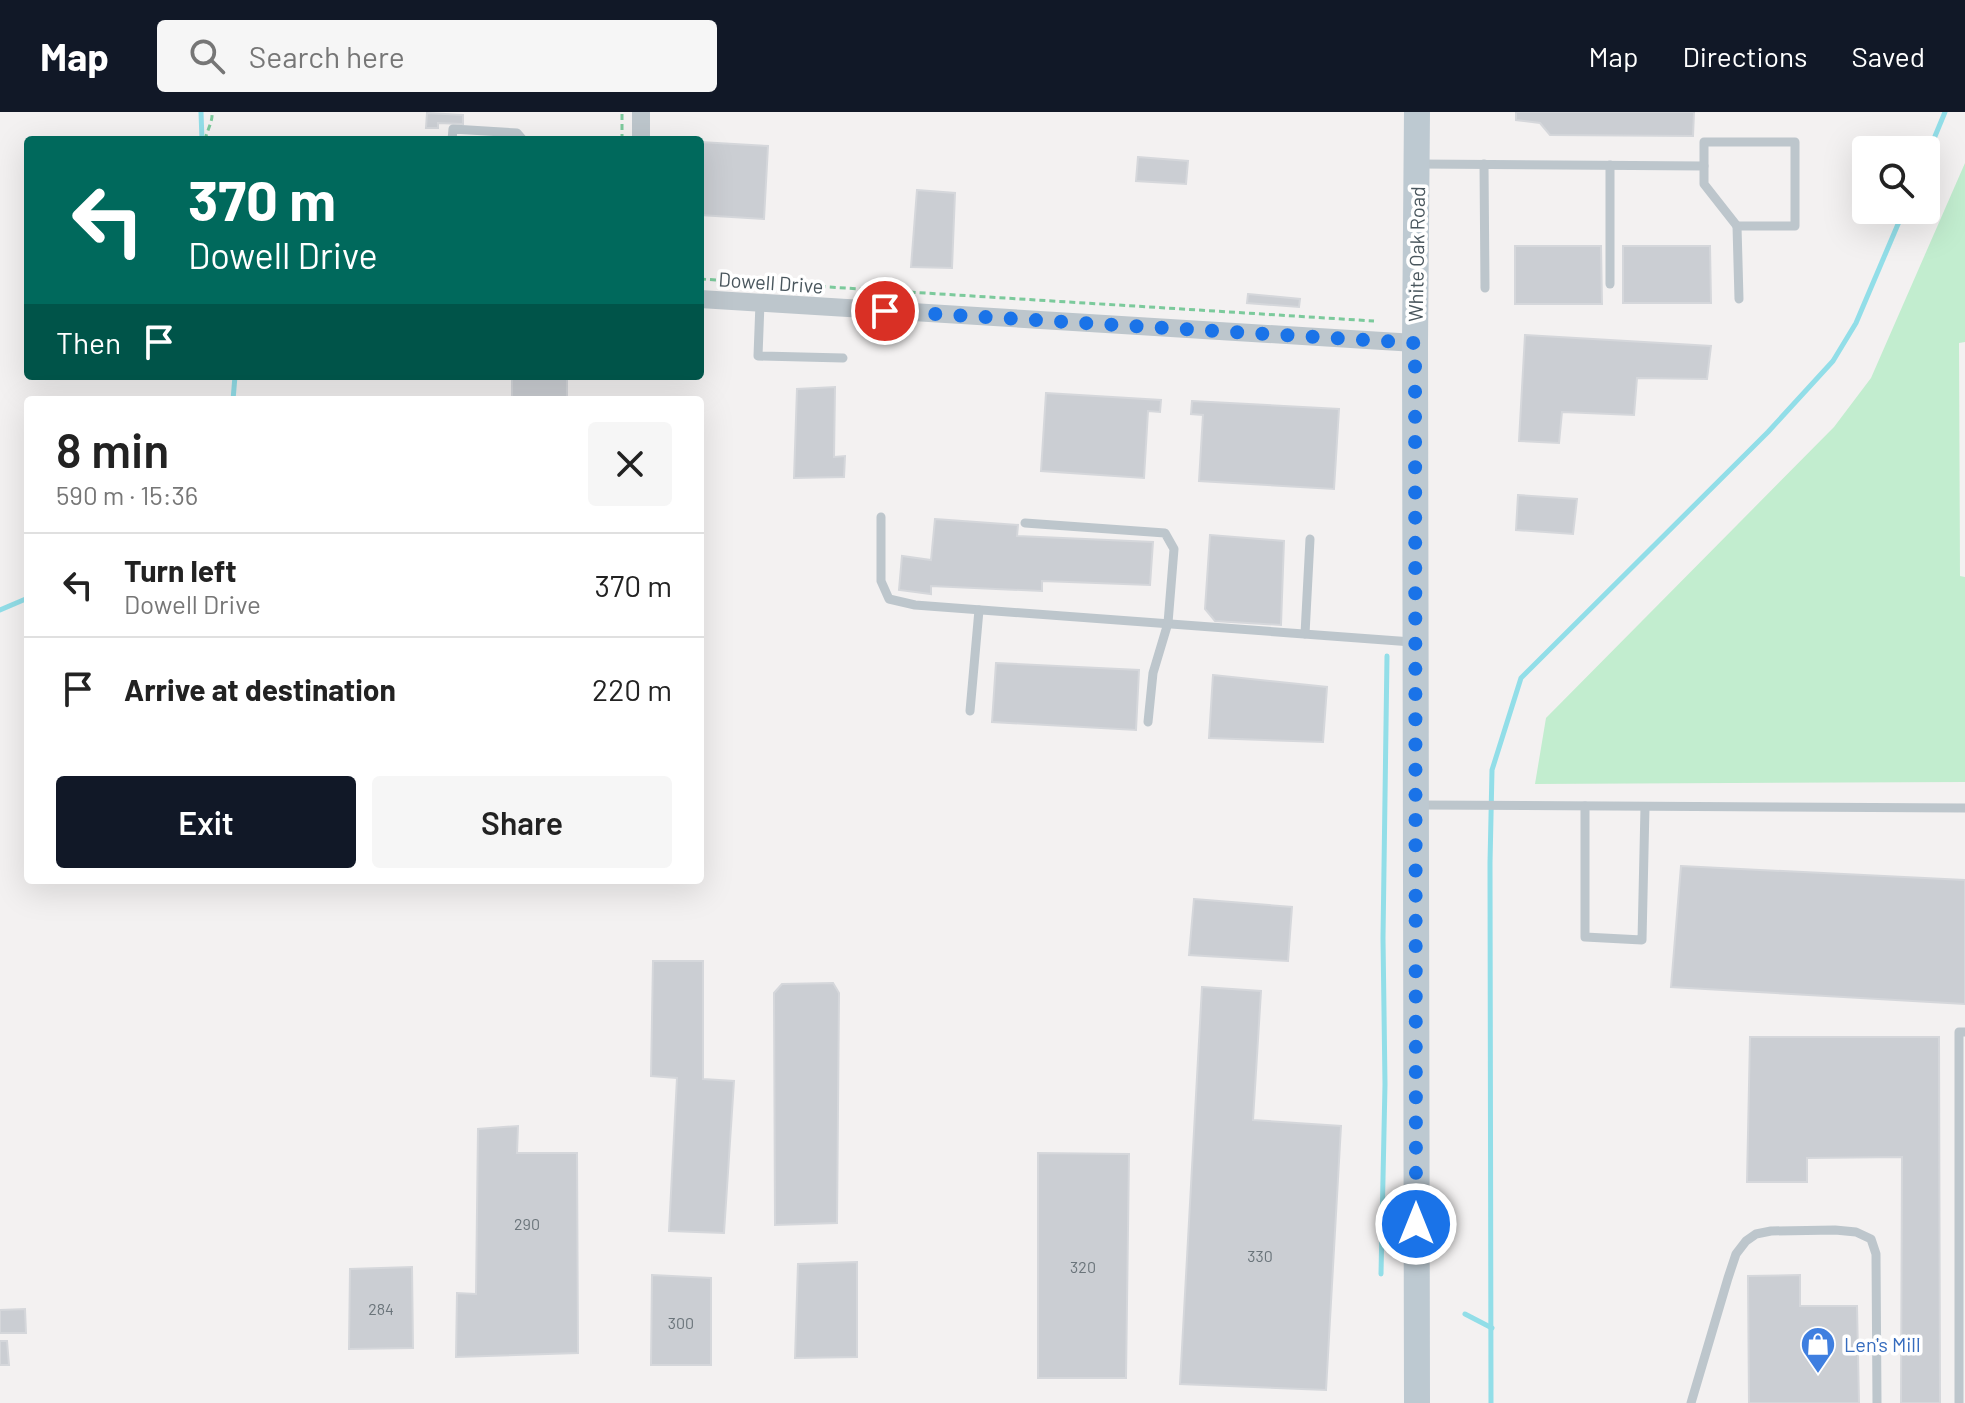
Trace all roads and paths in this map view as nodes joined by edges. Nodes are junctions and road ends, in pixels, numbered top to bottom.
1 (212, 112) edge
2 (622, 112) edge
3 (641, 112) edge
4 (1417, 112) edge
5 (206, 136) edge
6 (452, 136) edge
7 (520, 136) edge
8 (622, 136) edge
9 (641, 136) edge
10 (1417, 164) junction
11 (1484, 164) junction
12 (1610, 165) junction
13 (1704, 166) junction
14 (1737, 226) junction
15 (704, 279) edge
16 (1610, 284) dead end
17 (1485, 288) dead end
18 (704, 299) edge
19 (1739, 299) dead end
20 (760, 303) junction
21 (1374, 321) dead end
22 (1415, 343) junction
23 (843, 358) dead end
24 (881, 517) dead end
25 (1025, 523) dead end
26 (1310, 539) dead end
27 (979, 610) junction
28 (1168, 623) junction
29 (1305, 634) junction
30 (1416, 642) junction
31 (970, 711) dead end
32 (1148, 722) dead end
33 (1416, 805) junction
34 (1585, 806) junction
35 (1645, 807) junction
36 (1965, 808) edge
37 (1965, 1032) edge
38 (1962, 1102) edge
39 (1962, 1266) edge
40 (1417, 1403) edge
41 (1691, 1403) edge
42 (1877, 1403) edge
43 (1959, 1403) edge

1 - 5 path
2 - 8 path
3 - 9 street
4 - 10 street, White Oak Road
6 - 7 lane
10 - 11 lane
10 - 22 street, White Oak Road
11 - 12 lane
11 - 17 lane
12 - 13 lane
12 - 16 lane
13 - 14 lane
13 - 14 lane
14 - 19 lane
15 - 21 path
18 - 20 street, Dowell Drive
20 - 22 street, Dowell Drive
20 - 23 lane
22 - 30 street, White Oak Road
24 - 27 lane
25 - 28 lane
26 - 29 lane
27 - 28 lane
27 - 31 lane
28 - 29 lane
28 - 32 lane
29 - 30 lane
30 - 33 street, White Oak Road
33 - 34 lane
33 - 40 street, White Oak Road
34 - 35 lane
34 - 35 lane
35 - 36 lane
37 - 38 lane
38 - 39 lane
39 - 43 lane
41 - 42 lane

